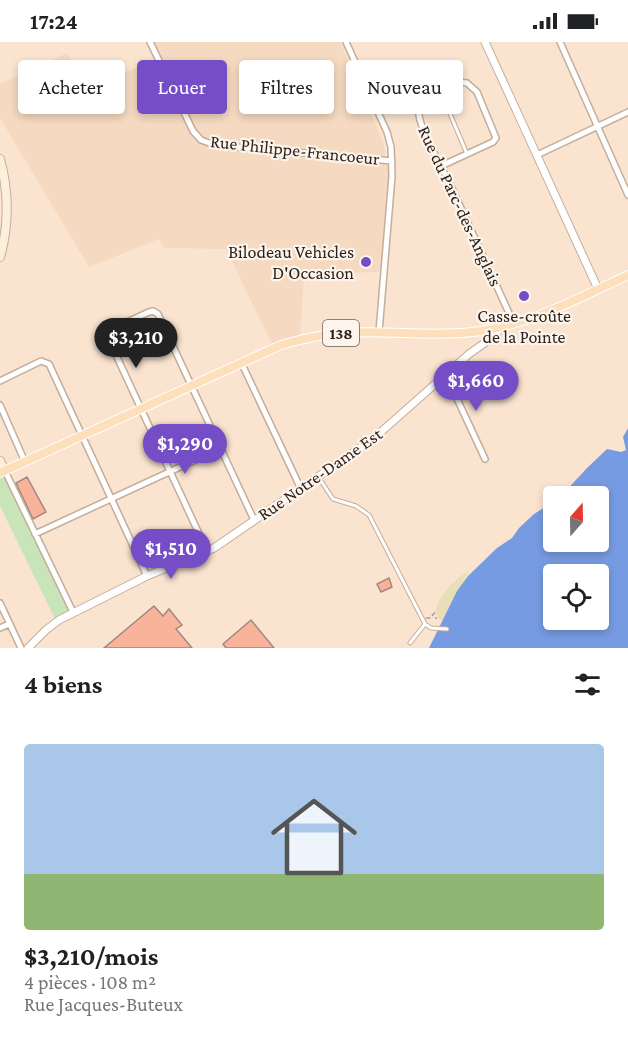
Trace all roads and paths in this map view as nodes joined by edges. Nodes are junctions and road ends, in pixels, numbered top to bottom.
1 (150, 42) edge
2 (346, 42) edge
3 (485, 42) edge
4 (560, 42) edge
5 (463, 83) edge
6 (628, 112) edge
7 (418, 114) edge
8 (450, 114) edge
9 (598, 126) junction
10 (467, 154) junction
11 (537, 155) junction
12 (0, 159) edge
13 (392, 161) junction
14 (441, 166) junction
15 (628, 195) edge
16 (0, 257) edge
17 (628, 275) edge
18 (598, 289) junction
19 (514, 324) junction
20 (500, 327) junction
21 (379, 332) junction
22 (241, 362) junction
23 (446, 375) junction
24 (0, 381) edge
25 (191, 385) junction
26 (0, 405) edge
27 (142, 408) junction
28 (83, 435) junction
29 (221, 448) junction
30 (485, 459) dead end
31 (0, 461) edge
32 (25, 462) junction
33 (171, 471) junction
34 (2, 472) edge
35 (319, 478) junction
36 (301, 489) junction
37 (111, 499) junction
38 (254, 520) junction
39 (35, 534) junction
40 (207, 551) junction
41 (147, 576) junction
42 (0, 603) edge
43 (73, 612) junction
44 (435, 612) dead end
45 (437, 618) dead end
46 (9, 624) junction
47 (425, 624) junction
48 (0, 628) edge
49 (447, 629) dead end
50 (410, 643) dead end
51 (21, 648) edge
52 (28, 648) edge

1 - 13 street, Rue Philippe-Francoeur
2 - 13 street
3 - 11 street
4 - 9 street
5 - 10 street
6 - 9 street
7 - 14 street, Rue du Parc-des-Anglais
8 - 10 lane
9 - 11 street
9 - 15 street
10 - 14 street
11 - 18 street
12 - 16 main road
13 - 21 street
14 - 19 street, Rue du Parc-des-Anglais
17 - 18 main road, 138
18 - 19 main road, 138
19 - 20 main road, 138
20 - 21 main road, 138
20 - 23 street, Rue Notre-Dame Est
21 - 22 main road, 138
22 - 25 main road, 138
22 - 36 street
23 - 30 street
23 - 35 street, Rue Notre-Dame Est
24 - 28 street
25 - 27 main road, 138
25 - 27 street
25 - 29 street
26 - 32 street
27 - 28 main road, 138
27 - 33 street
28 - 32 main road, 138
28 - 37 street
29 - 33 street
29 - 38 street
31 - 34 main road
32 - 34 main road, 138
33 - 37 street
33 - 40 street
34 - 39 street
35 - 36 street, Rue Notre-Dame Est
35 - 47 lane
36 - 38 street, Rue Notre-Dame Est
37 - 39 street
37 - 41 street
38 - 40 street, Rue Notre-Dame Est
39 - 43 street
40 - 41 street, Rue Notre-Dame Est
41 - 43 street, Rue Notre-Dame Est
42 - 46 street
43 - 52 street, Rue Notre-Dame Est
44 - 45 path
46 - 48 street
46 - 51 street
47 - 49 lane
47 - 50 lane

